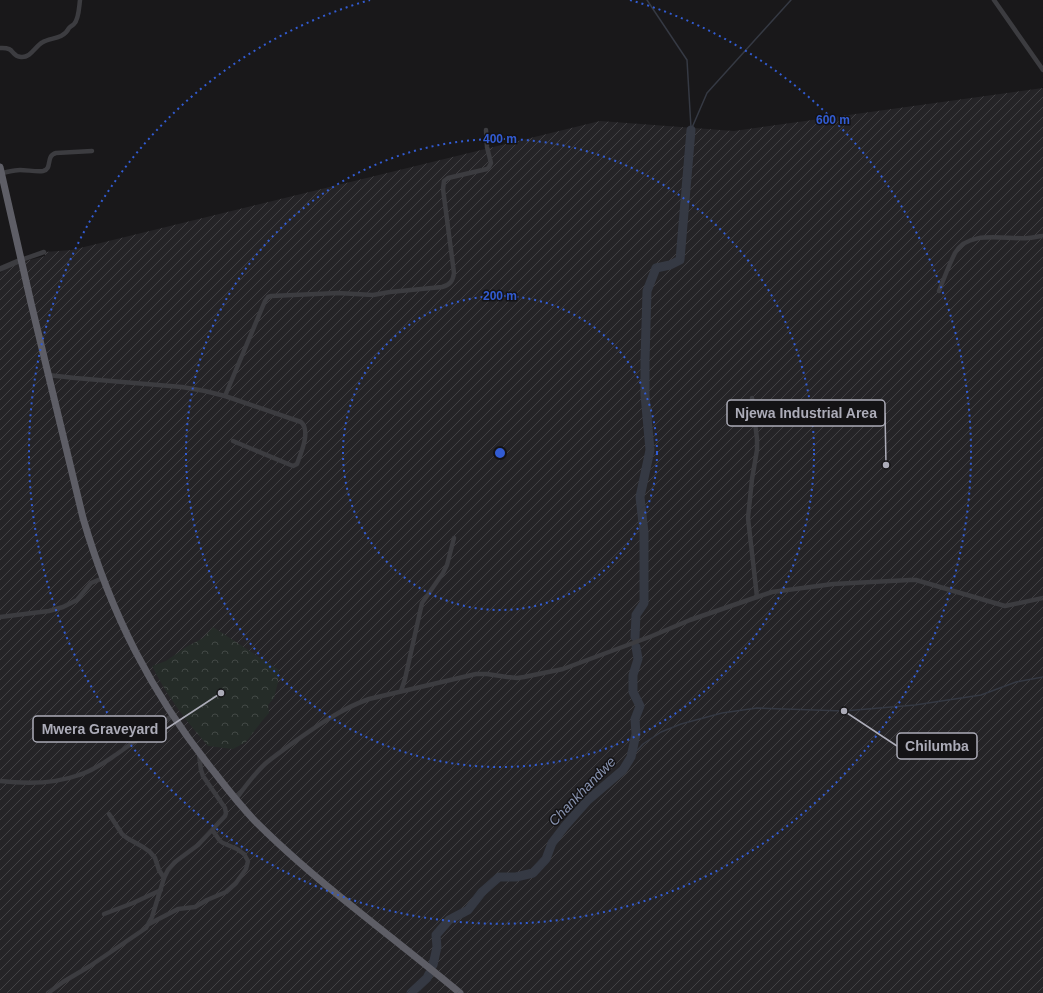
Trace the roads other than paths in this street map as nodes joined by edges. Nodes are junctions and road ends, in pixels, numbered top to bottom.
1 (80, 0) edge
2 (994, 0) edge
3 (0, 48) edge
4 (1043, 70) edge
5 (486, 130) dead end
6 (92, 151) dead end
7 (1, 170) edge
8 (1043, 236) edge
9 (44, 252) dead end
10 (21, 260) junction
11 (0, 269) edge
12 (939, 291) dead end
13 (48, 375) junction
14 (225, 396) junction
15 (752, 398) dead end
16 (233, 442) dead end
17 (454, 538) dead end
18 (103, 578) junction
19 (757, 596) junction
20 (1043, 598) edge
21 (0, 617) edge
22 (401, 692) junction
23 (173, 716) junction
24 (199, 753) junction
25 (0, 781) edge
26 (236, 799) junction
27 (109, 814) dead end
28 (213, 830) junction
29 (164, 878) junction
30 (161, 890) junction
31 (104, 914) dead end
32 (148, 925) junction
33 (48, 993) edge
34 (460, 993) edge

1 - 3 street
2 - 4 street
5 - 14 street
6 - 7 street
7 - 10 highway
8 - 12 street
9 - 10 street
10 - 11 street
10 - 13 highway
13 - 14 street
13 - 18 highway
14 - 16 street
15 - 19 street
17 - 22 street
18 - 21 street
18 - 23 highway
19 - 20 street
19 - 22 street
22 - 26 street
23 - 24 highway
23 - 25 street
24 - 26 highway
24 - 28 street
26 - 34 highway
27 - 29 street
28 - 29 street
28 - 32 street
29 - 30 street
30 - 31 street
30 - 32 street
32 - 33 street

